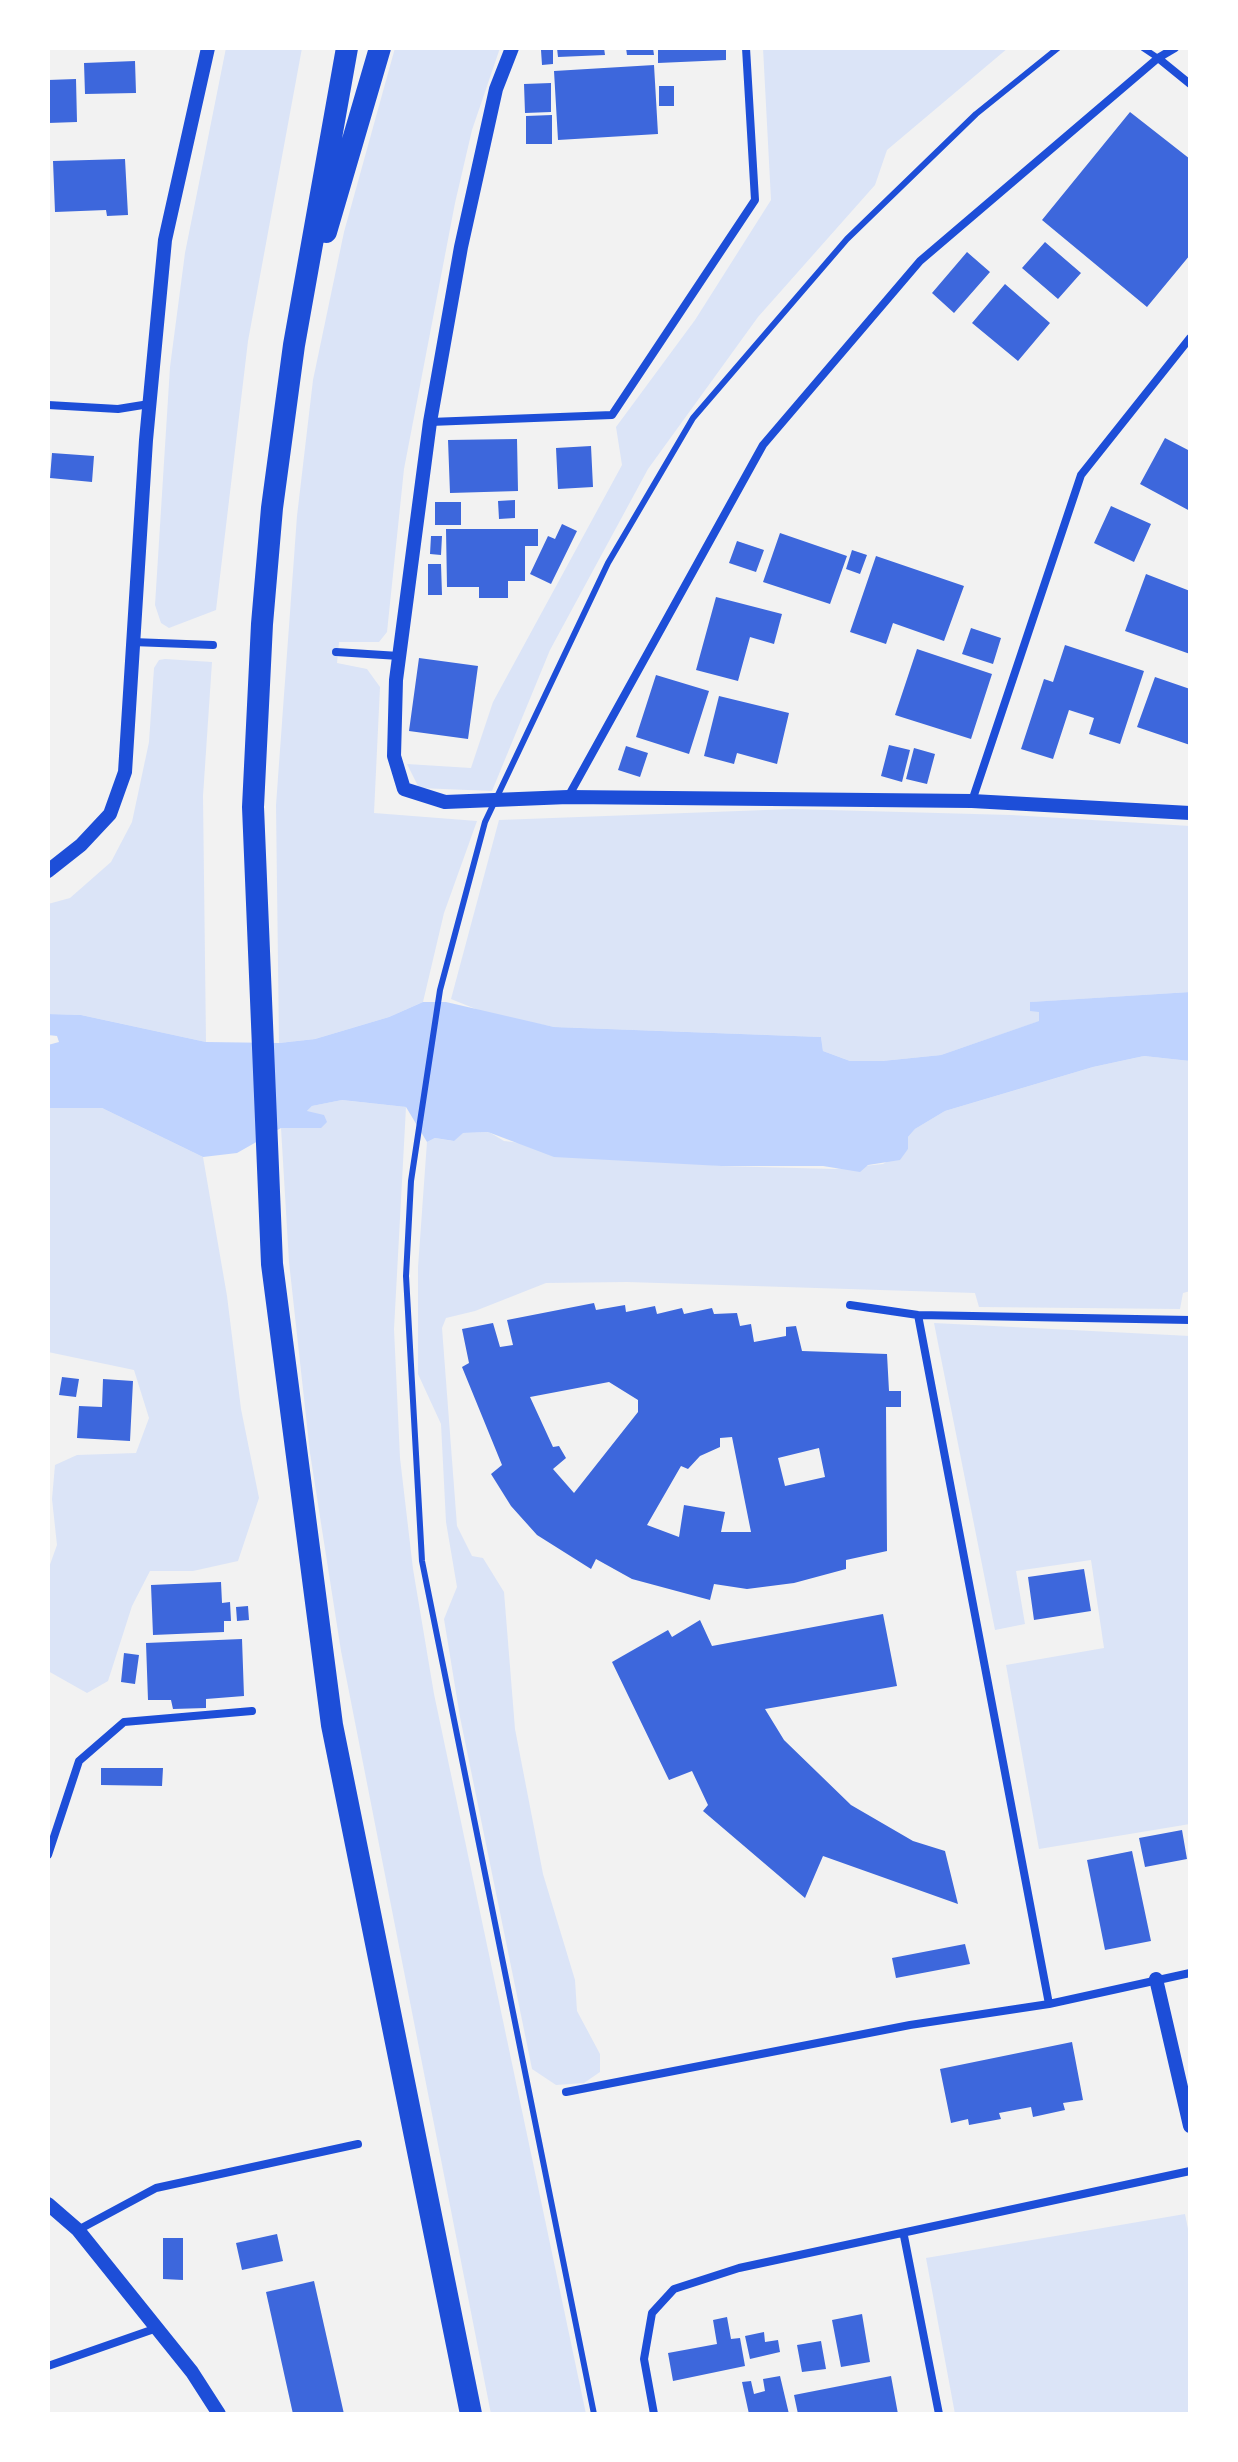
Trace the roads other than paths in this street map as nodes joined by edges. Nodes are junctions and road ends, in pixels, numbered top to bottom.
1 (208, 48) edge
2 (347, 48) edge
3 (380, 48) edge
4 (512, 48) edge
5 (746, 48) edge
6 (1058, 48) edge
7 (1143, 48) edge
8 (1175, 48) edge
9 (1158, 58) junction
10 (1190, 84) edge
11 (1190, 338) edge
12 (294, 345) junction
13 (149, 404) junction
14 (48, 405) edge
15 (430, 422) junction
16 (132, 642) junction
17 (213, 645) dead end
18 (336, 652) dead end
19 (399, 656) junction
20 (568, 797) junction
21 (496, 798) junction
22 (972, 801) junction
23 (1190, 813) edge
24 (48, 871) edge
25 (850, 1305) dead end
26 (918, 1315) junction
27 (1190, 1320) edge
28 (252, 1711) dead end
29 (48, 1855) edge
30 (1190, 1973) edge
31 (1156, 1979) junction
32 (1049, 2004) junction
33 (566, 2092) dead end
34 (1190, 2126) edge
35 (358, 2144) dead end
36 (1190, 2171) edge
37 (48, 2204) edge
38 (78, 2230) junction
39 (904, 2236) junction
40 (157, 2328) junction
41 (48, 2366) edge
42 (219, 2414) edge
43 (471, 2414) edge
44 (594, 2414) edge
45 (654, 2414) edge
46 (939, 2414) edge

1 - 13 street
2 - 12 highway
3 - 12 highway
4 - 15 street
5 - 15 street
6 - 21 lane
7 - 9 lane
8 - 9 street
9 - 10 street
9 - 20 street
11 - 22 street
12 - 43 highway
13 - 14 street
13 - 16 street
15 - 19 street
16 - 17 street
16 - 24 street
18 - 19 street
19 - 21 street
20 - 21 street
20 - 22 street
21 - 44 lane
22 - 23 street
25 - 26 street
26 - 27 street
26 - 32 street
28 - 29 street
30 - 31 street
31 - 32 street
31 - 34 street
32 - 33 street
35 - 38 street
36 - 39 street
37 - 38 street
38 - 40 street
39 - 45 street
39 - 46 street
40 - 41 street
40 - 42 street

